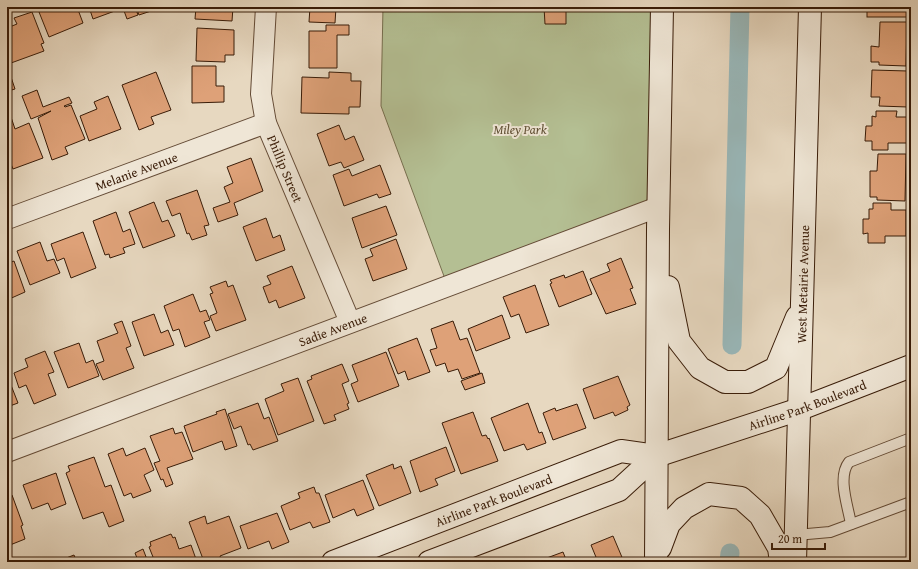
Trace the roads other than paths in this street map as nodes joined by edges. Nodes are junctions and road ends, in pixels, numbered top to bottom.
1 (266, 7) edge
2 (662, 7) edge
3 (810, 7) edge
4 (266, 123) junction
5 (658, 207) junction
6 (7, 219) edge
7 (658, 229) junction
8 (802, 301) junction
9 (350, 322) junction
10 (911, 366) edge
11 (800, 409) junction
12 (911, 438) edge
13 (7, 452) edge
14 (656, 456) junction
15 (911, 502) edge
16 (852, 524) junction
17 (796, 535) junction
18 (656, 560) edge
19 (333, 562) edge
20 (429, 562) edge
21 (781, 562) edge
22 (795, 562) edge

1 - 4 street, Phillip Street
2 - 5 main road
3 - 8 main road, West Metairie Avenue
4 - 6 street, Melanie Avenue
4 - 9 street, Phillip Street
5 - 7 main road
5 - 9 street, Sadie Avenue
7 - 8 main road
7 - 14 main road
8 - 11 main road, West Metairie Avenue
9 - 13 street, Sadie Avenue
10 - 11 main road, Airline Park Boulevard
11 - 14 main road, Airline Park Boulevard
11 - 17 main road, West Metairie Avenue
12 - 16 lane
14 - 18 main road
14 - 19 main road, Airline Park Boulevard
14 - 20 main road, Airline Park Boulevard
15 - 16 lane
16 - 17 lane
17 - 22 main road, West Metairie Avenue
18 - 21 main road

